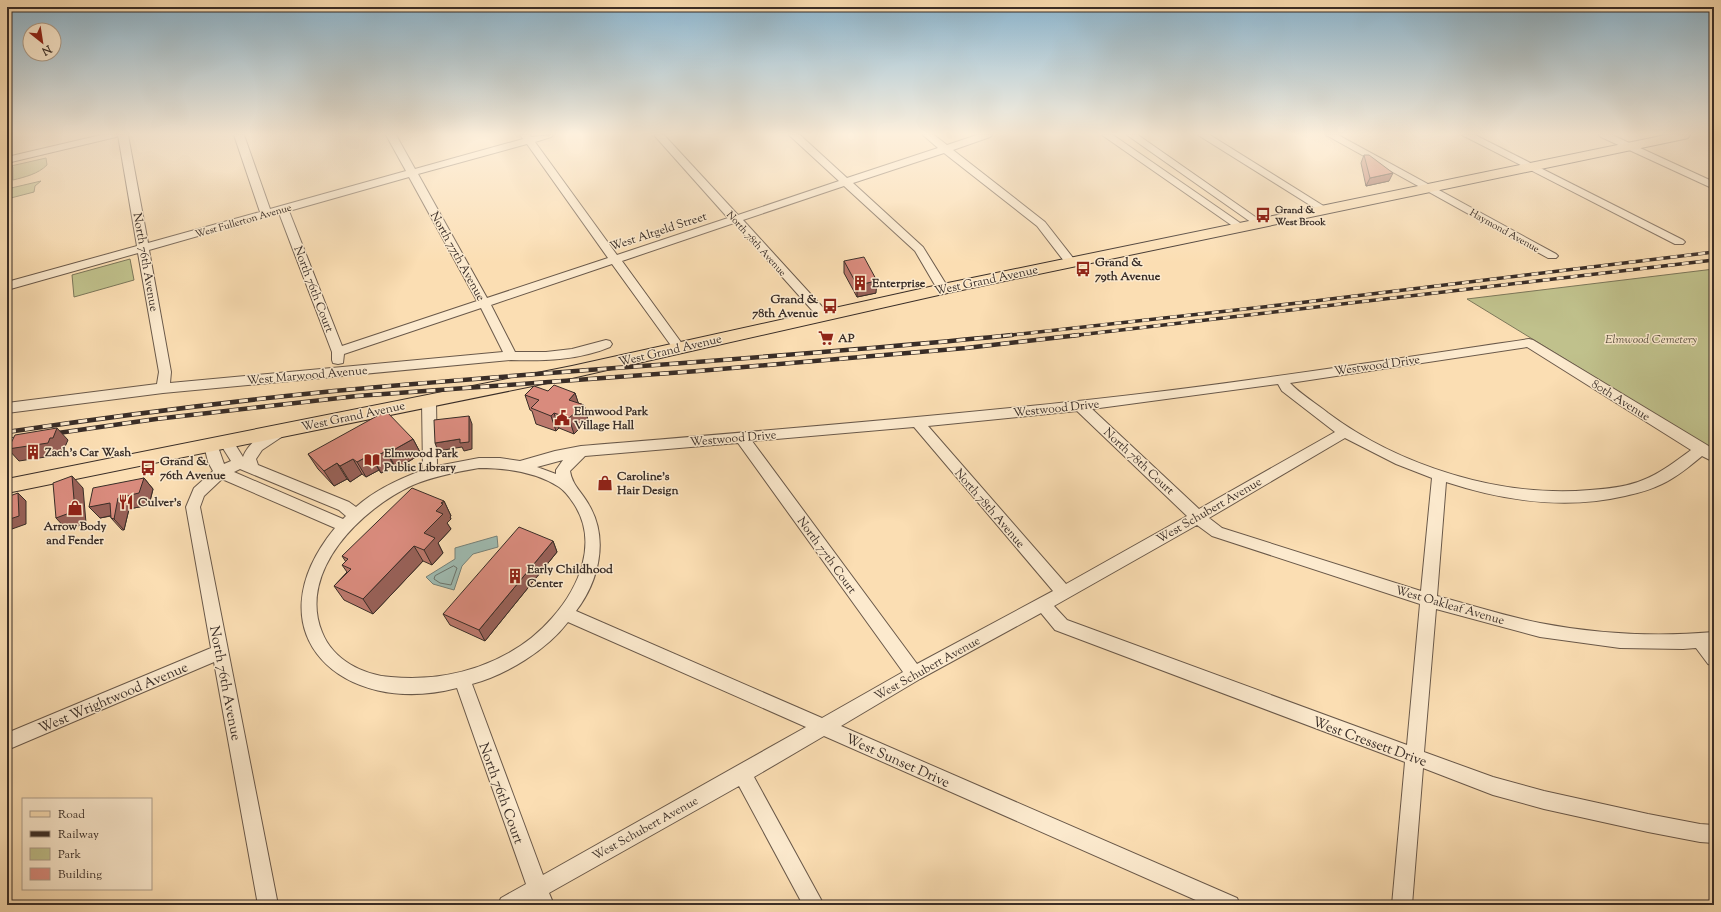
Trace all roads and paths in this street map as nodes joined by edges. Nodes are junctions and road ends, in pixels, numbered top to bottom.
1 (131, 178) edge
2 (254, 178) edge
3 (396, 178) edge
4 (415, 178) edge
5 (556, 178) edge
6 (698, 178) edge
7 (841, 178) edge
8 (859, 178) edge
9 (983, 178) edge
10 (1169, 178) edge
11 (1193, 178) edge
12 (1272, 178) edge
13 (1409, 178) edge
14 (1479, 178) edge
15 (1551, 178) edge
16 (1696, 178) edge
17 (846, 182) junction
18 (1714, 186) edge
19 (1428, 188) junction
20 (283, 209) junction
21 (1325, 210) junction
22 (266, 214) junction
23 (736, 219) junction
24 (1259, 223) junction
25 (1241, 227) junction
26 (1679, 242) dead end
27 (143, 248) junction
28 (1552, 256) dead end
29 (615, 259) junction
30 (1071, 263) junction
31 (7, 286) edge
32 (943, 289) junction
33 (484, 303) junction
34 (822, 315) junction
35 (1529, 343) joint
36 (606, 344) dead end
37 (679, 348) junction
38 (338, 352) junction
39 (511, 356) junction
40 (339, 371) junction
41 (1281, 379) junction
42 (163, 388) junction
43 (429, 401) junction
44 (1080, 406) junction
45 (7, 408) edge
46 (917, 422) junction
47 (278, 432) junction
48 (1345, 432) junction
49 (741, 437) junction
50 (219, 444) junction
51 (581, 451) junction
52 (1708, 453) edge
53 (246, 465) junction
54 (522, 466) junction
55 (221, 472) junction
56 (430, 473) junction
57 (1439, 476) junction
58 (565, 484) junction
59 (7, 486) edge
60 (356, 515) junction
61 (1198, 517) junction
62 (345, 526) junction
63 (1064, 593) junction
64 (1428, 600) junction
65 (1043, 604) junction
66 (566, 614) junction
67 (1708, 640) edge
68 (219, 652) junction
69 (1714, 659) edge
70 (914, 674) junction
71 (462, 680) junction
72 (822, 727) junction
73 (7, 742) edge
74 (1416, 758) junction
75 (742, 774) junction
76 (1714, 834) edge
77 (541, 897) edge
78 (268, 905) edge
79 (508, 905) edge
80 (814, 905) edge
81 (1230, 905) edge
82 (1402, 905) edge

1 - 27 street, North 76th Avenue
2 - 22 street
3 - 20 street, West Fullerton Avenue
4 - 33 street, North 77th Avenue
5 - 29 street
6 - 23 street, North 78th Avenue
7 - 17 street
8 - 17 street, West Altgeld Street
9 - 30 street
10 - 25 street
11 - 24 street
12 - 21 street
13 - 19 street, Haymond Avenue
14 - 19 main road, West Grand Avenue
15 - 26 street
16 - 18 street
17 - 23 street, West Altgeld Street
17 - 32 street
19 - 21 main road, West Grand Avenue
19 - 28 street, Haymond Avenue
20 - 22 street, West Fullerton Avenue
20 - 38 street, North 76th Court
21 - 24 main road, West Grand Avenue
22 - 27 street, West Fullerton Avenue
23 - 29 street, West Altgeld Street
23 - 34 street, North 78th Avenue
24 - 25 main road, West Grand Avenue
25 - 30 main road, West Grand Avenue
27 - 31 street, West Fullerton Avenue
27 - 42 street, North 76th Avenue
29 - 33 street, West Altgeld Street
29 - 37 street
30 - 32 main road, West Grand Avenue
32 - 34 main road, West Grand Avenue
33 - 38 street, West Altgeld Street
33 - 39 street, North 77th Avenue
34 - 37 main road, West Grand Avenue
35 - 41 street, Westwood Drive
35 - 52 street, 80th Avenue
36 - 39 street, West Marwood Avenue
37 - 43 main road, West Grand Avenue
38 - 40 street, North 76th Court
39 - 40 street, West Marwood Avenue
40 - 42 street, West Marwood Avenue
41 - 44 street, Westwood Drive
41 - 48 street
42 - 45 street, West Marwood Avenue
43 - 47 main road, West Grand Avenue
43 - 56 street
44 - 46 street, Westwood Drive
44 - 61 street, North 78th Court
46 - 49 street, Westwood Drive
46 - 63 street, North 78th Avenue
47 - 50 main road, West Grand Avenue
47 - 53 street
48 - 57 street
48 - 61 street, West Schubert Avenue
49 - 51 street, Westwood Drive
49 - 70 street, North 77th Court
50 - 53 street
50 - 55 street
50 - 59 main road, West Grand Avenue
51 - 54 street, Westwood Drive
51 - 58 street
52 - 57 street
53 - 55 street, North 76th Avenue
53 - 60 street
54 - 56 street
54 - 58 street
55 - 62 street
55 - 68 street, North 76th Avenue
56 - 60 street
57 - 64 street
58 - 66 street
60 - 62 street
61 - 63 street, West Schubert Avenue
61 - 64 street, West Oakleaf Avenue
62 - 71 street
63 - 65 street, West Schubert Avenue
64 - 67 street, West Oakleaf Avenue
64 - 74 street
65 - 70 street, West Schubert Avenue
65 - 74 street, West Cressett Drive
66 - 71 street
66 - 72 street, West Sunset Drive
67 - 69 street
68 - 73 street, West Wrightwood Avenue
68 - 78 street, North 76th Avenue
70 - 72 street, West Schubert Avenue
71 - 77 street, North 76th Court
72 - 75 street, West Schubert Avenue
72 - 81 street, West Sunset Drive
74 - 76 street, West Cressett Drive
74 - 82 street
75 - 77 street, West Schubert Avenue
75 - 80 street
77 - 79 street, West Schubert Avenue

